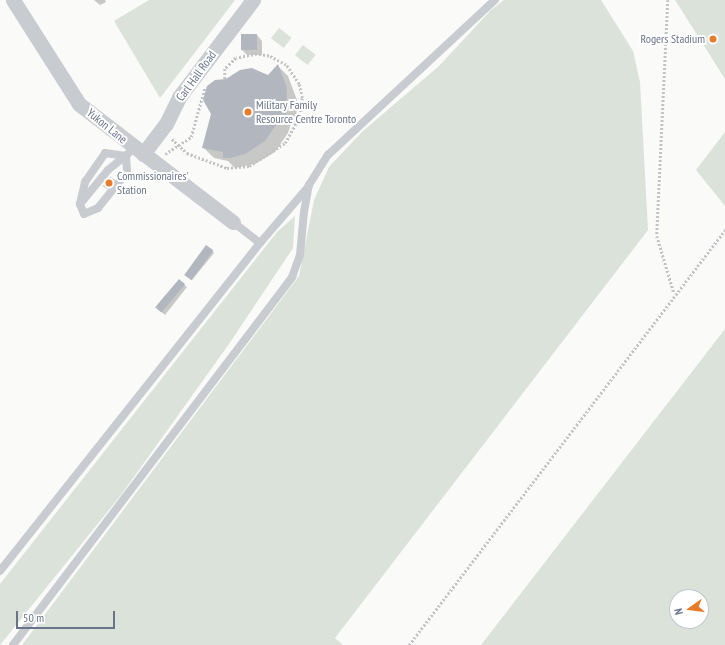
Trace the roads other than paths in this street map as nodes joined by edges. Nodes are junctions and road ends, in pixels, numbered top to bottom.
1 (13, 0) edge
2 (253, 0) edge
3 (495, 0) edge
4 (134, 152) junction
5 (309, 185) junction
6 (80, 204) junction
7 (233, 222) joint
8 (260, 243) junction
9 (0, 570) edge
10 (13, 645) edge

1 - 4 street, Yukon Lane
2 - 4 street, Carl Hall Road
3 - 5 lane
4 - 6 lane
4 - 6 lane
4 - 6 lane
4 - 7 street, Yukon Lane
5 - 8 lane
5 - 10 lane
7 - 8 lane
8 - 9 lane

